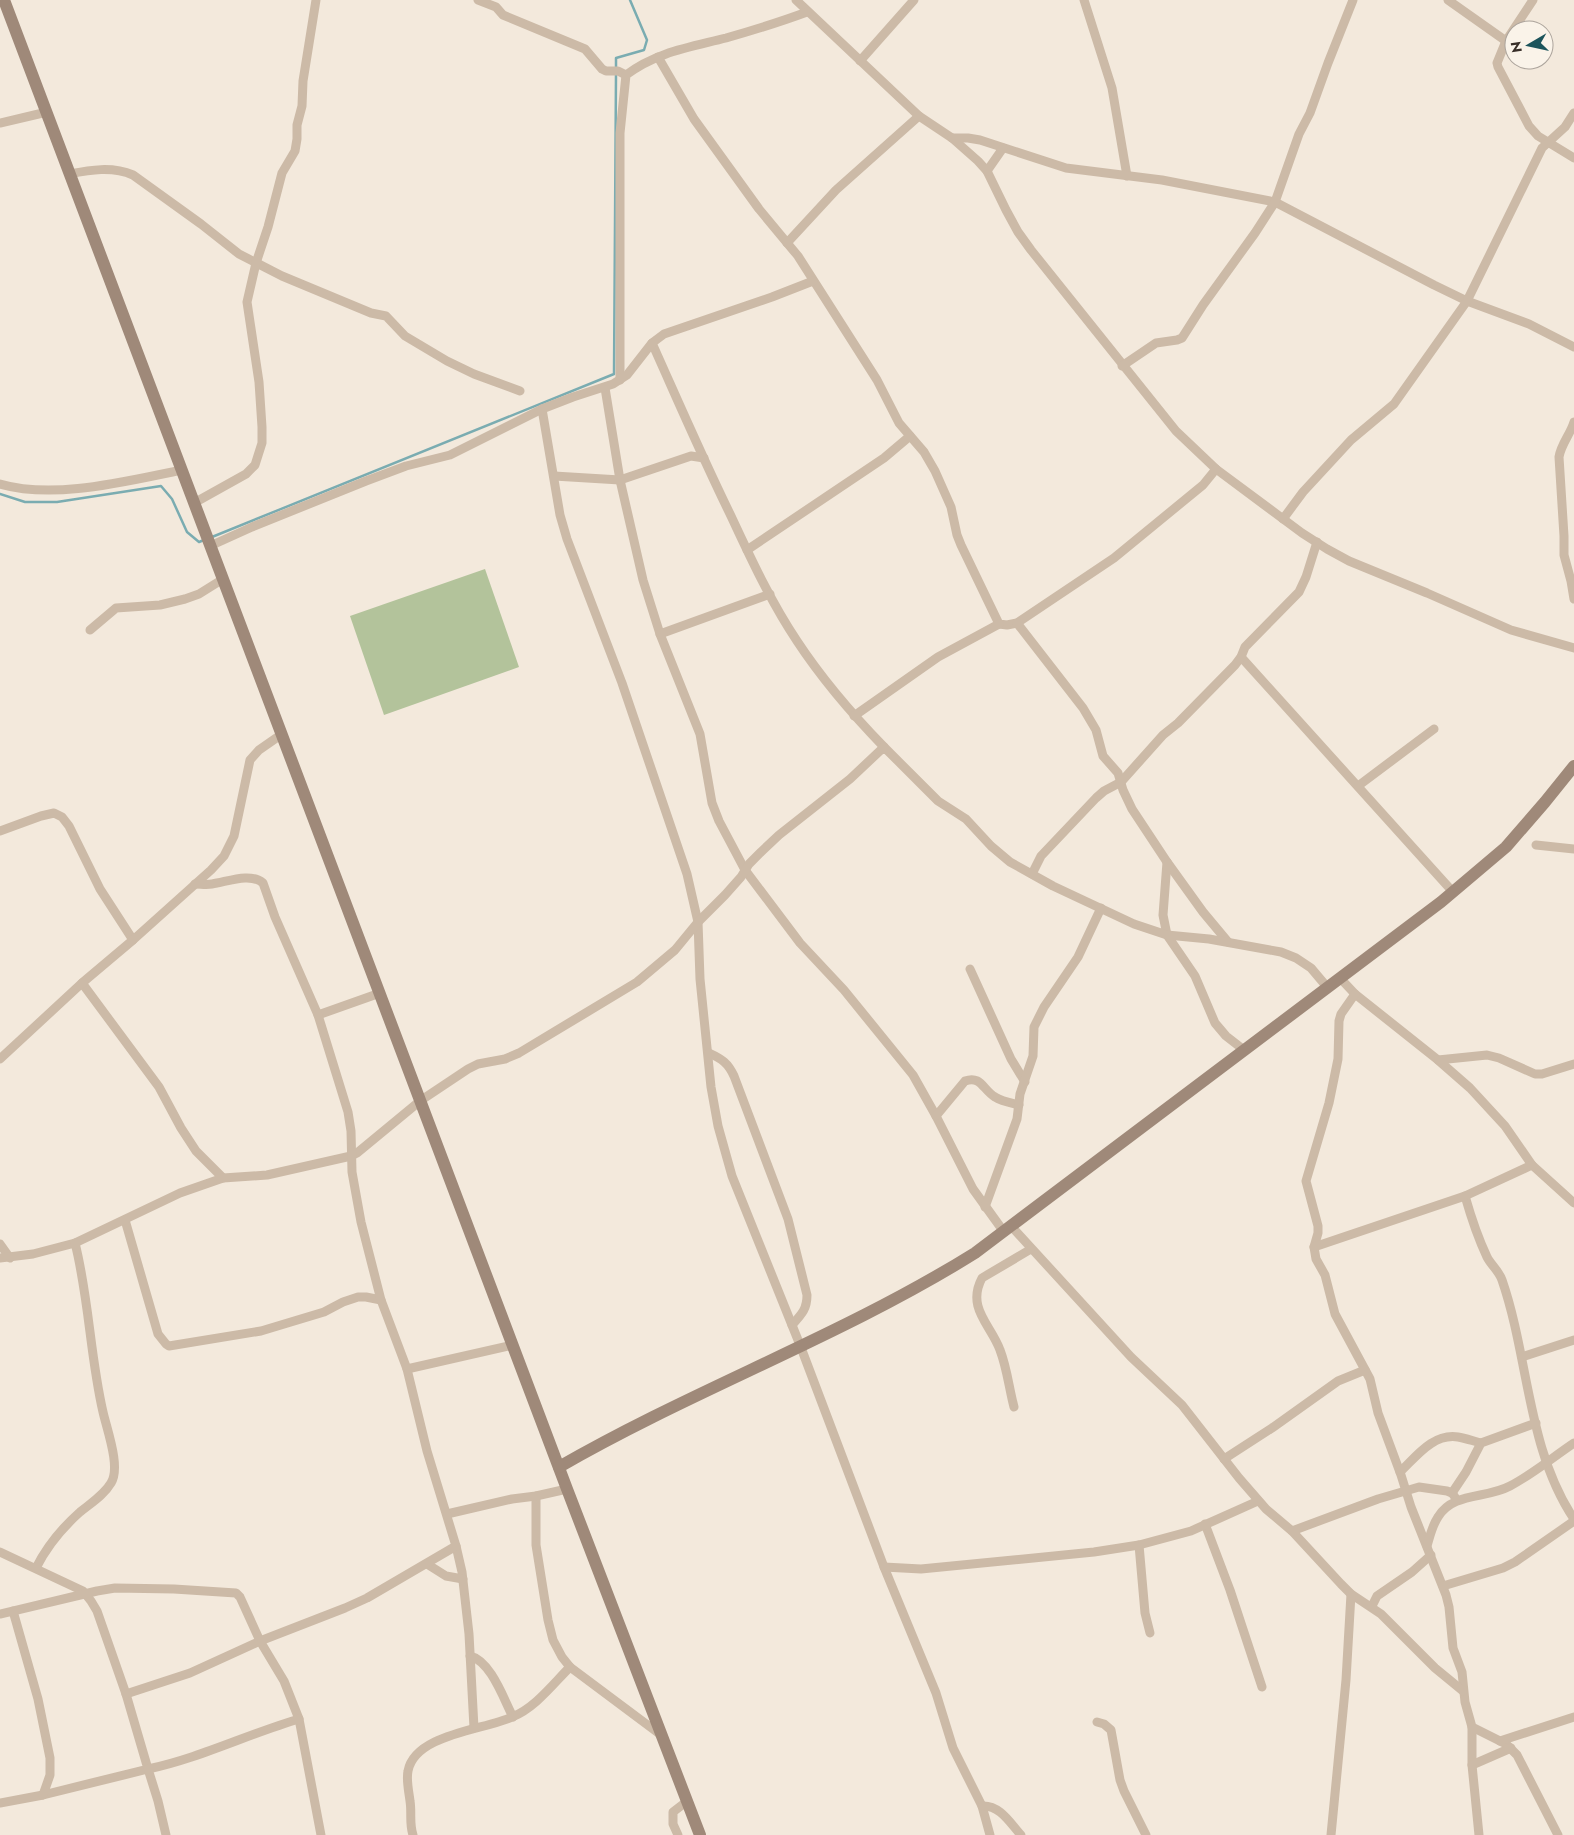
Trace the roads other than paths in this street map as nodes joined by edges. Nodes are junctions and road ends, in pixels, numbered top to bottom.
1 (4, 0) edge
2 (316, 0) edge
3 (478, 0) edge
4 (796, 0) edge
5 (914, 0) edge
6 (1084, 0) edge
7 (1353, 0) edge
8 (1448, 0) edge
9 (1533, 0) edge
10 (807, 12) junction
11 (1520, 20) edge
12 (1504, 40) edge
13 (1504, 46) edge
14 (658, 57) junction
15 (860, 61) junction
16 (626, 75) junction
17 (47, 112) junction
18 (1574, 113) edge
19 (919, 116) junction
20 (0, 123) edge
21 (952, 138) junction
22 (1547, 142) junction
23 (1003, 148) junction
24 (1574, 158) edge
25 (987, 171) junction
26 (69, 174) junction
27 (1127, 176) junction
28 (1275, 202) junction
29 (787, 243) junction
30 (256, 263) junction
31 (813, 281) junction
32 (1467, 301) junction
33 (652, 343) junction
34 (1574, 347) edge
35 (1122, 366) junction
36 (620, 380) junction
37 (605, 388) junction
38 (520, 391) dead end
39 (542, 409) junction
40 (1574, 422) edge
41 (910, 436) junction
42 (704, 458) junction
43 (1216, 469) junction
44 (182, 470) junction
45 (554, 476) junction
46 (620, 480) junction
47 (0, 484) edge
48 (194, 503) junction
49 (1284, 519) junction
50 (1317, 542) junction
51 (210, 546) junction
52 (747, 550) junction
53 (223, 580) junction
54 (770, 594) junction
55 (1574, 600) edge
56 (1018, 623) junction
57 (999, 624) junction
58 (90, 630) dead end
59 (660, 634) junction
60 (1574, 648) edge
61 (1241, 657) junction
62 (854, 716) junction
63 (1434, 730) dead end
64 (282, 734) junction
65 (884, 747) junction
66 (1574, 766) edge
67 (1122, 782) junction
68 (1358, 786) junction
69 (0, 831) edge
70 (1536, 845) dead end
71 (1574, 850) edge
72 (1167, 862) junction
73 (745, 870) junction
74 (1032, 874) junction
75 (195, 884) junction
76 (1453, 892) junction
77 (1101, 908) junction
78 (698, 922) junction
79 (1167, 935) junction
80 (133, 940) junction
81 (1228, 942) junction
82 (970, 970) dead end
83 (1340, 978) junction
84 (82, 983) junction
85 (1327, 987) junction
86 (380, 993) junction
87 (1355, 994) junction
88 (318, 1015) junction
89 (1244, 1050) junction
90 (709, 1053) junction
91 (0, 1059) edge
92 (1438, 1060) junction
93 (1574, 1064) edge
94 (1025, 1082) junction
95 (420, 1101) junction
96 (1019, 1105) junction
97 (936, 1116) junction
98 (351, 1156) junction
99 (1532, 1165) junction
100 (223, 1178) junction
101 (1465, 1196) junction
102 (1574, 1203) edge
103 (985, 1207) junction
104 (125, 1220) junction
105 (1008, 1229) junction
106 (75, 1242) junction
107 (0, 1244) edge
108 (1314, 1247) junction
109 (1030, 1249) junction
110 (5, 1258) edge
111 (381, 1300) junction
112 (792, 1324) junction
113 (1574, 1340) edge
114 (513, 1345) junction
115 (800, 1346) junction
116 (1522, 1357) junction
117 (406, 1369) junction
118 (1365, 1370) junction
119 (1014, 1407) dead end
120 (1536, 1423) junction
121 (1574, 1443) edge
122 (1481, 1444) junction
123 (1224, 1459) junction
124 (1545, 1462) junction
125 (559, 1467) junction
126 (1400, 1472) junction
127 (566, 1489) junction
128 (1406, 1491) junction
129 (536, 1496) junction
130 (1455, 1496) junction
131 (1258, 1501) junction
132 (447, 1514) junction
133 (1574, 1520) edge
134 (1205, 1524) junction
135 (1292, 1531) junction
136 (1139, 1545) junction
137 (456, 1546) junction
138 (1427, 1546) junction
139 (0, 1552) edge
140 (1431, 1555) junction
141 (427, 1564) junction
142 (884, 1567) junction
143 (36, 1568) junction
144 (463, 1579) junction
145 (1443, 1586) junction
146 (86, 1594) junction
147 (1351, 1594) junction
148 (1372, 1606) junction
149 (13, 1611) junction
150 (0, 1614) edge
151 (1150, 1632) dead end
152 (260, 1641) junction
153 (470, 1656) junction
154 (570, 1667) junction
155 (1262, 1688) dead end
156 (1463, 1691) junction
157 (126, 1694) junction
158 (513, 1717) junction
159 (1574, 1717) edge
160 (299, 1719) junction
161 (1097, 1722) dead end
162 (1472, 1727) junction
163 (474, 1728) junction
164 (661, 1735) junction
165 (1500, 1741) junction
166 (1511, 1748) junction
167 (1472, 1765) junction
168 (148, 1769) junction
169 (43, 1795) junction
170 (686, 1802) junction
171 (0, 1803) edge
172 (982, 1806) junction
173 (166, 1835) edge
174 (321, 1835) edge
175 (413, 1835) edge
176 (678, 1835) edge
177 (700, 1835) edge
178 (990, 1835) edge
179 (1021, 1835) edge
180 (1146, 1835) edge
181 (1331, 1835) edge
182 (1480, 1835) edge
183 (1558, 1835) edge

1 - 17 main road
2 - 30 street
3 - 16 street
4 - 10 street
5 - 15 street
6 - 27 street
7 - 28 street
8 - 12 street
9 - 11 street
10 - 14 street
10 - 15 street
13 - 22 street
14 - 16 street
14 - 29 street
15 - 19 street
16 - 36 street
17 - 20 street
17 - 26 main road
18 - 22 street
19 - 21 street
19 - 29 street
21 - 23 street
21 - 25 street
22 - 24 street
22 - 32 street
23 - 25 street
23 - 27 street
25 - 35 street
26 - 30 street
26 - 44 main road
27 - 28 street
28 - 32 street
28 - 35 street
29 - 31 street
30 - 38 street
30 - 48 street
31 - 33 street
31 - 41 street
32 - 34 street
32 - 49 street
33 - 36 street
33 - 42 street
35 - 43 street
36 - 37 street
37 - 39 street
37 - 46 street
39 - 45 street
39 - 51 street
40 - 55 street
41 - 52 street
41 - 57 street
42 - 46 street
42 - 52 street
43 - 49 street
43 - 56 street
44 - 47 street
44 - 48 main road
45 - 46 street
45 - 78 street
46 - 59 street
48 - 51 main road
49 - 50 street
50 - 60 street
50 - 61 street
51 - 53 main road
52 - 54 street
53 - 58 street
53 - 64 main road
54 - 59 street
54 - 62 street
56 - 57 street
56 - 67 street
57 - 62 street
59 - 73 street
61 - 67 street
61 - 68 street
62 - 65 street
63 - 68 street
64 - 75 street
64 - 86 main road
65 - 73 street
65 - 74 street
66 - 76 main road
67 - 72 street
67 - 74 street
68 - 76 street
69 - 80 street
70 - 71 street
72 - 79 street
72 - 81 street
73 - 78 street
73 - 97 street
74 - 77 street
75 - 80 street
75 - 88 street
76 - 83 main road
77 - 79 street
77 - 94 street
78 - 90 street
78 - 95 street
79 - 81 street
79 - 89 street
80 - 84 street
81 - 85 street
82 - 94 street
83 - 85 main road
83 - 87 street
84 - 91 street
84 - 100 street
85 - 89 main road
86 - 88 street
86 - 95 main road
87 - 92 street
87 - 108 street
88 - 98 street
89 - 105 main road
90 - 112 street
90 - 112 street
92 - 93 street
92 - 99 street
94 - 96 street
95 - 98 street
95 - 114 main road
96 - 97 street
96 - 103 street
97 - 103 street
98 - 100 street
98 - 111 street
99 - 101 street
99 - 102 street
100 - 104 street
101 - 108 street
101 - 116 street
103 - 105 street
104 - 106 street
104 - 111 street
105 - 109 street
105 - 115 main road
106 - 110 street
106 - 143 street
107 - 110 street
108 - 118 street
109 - 119 street
109 - 123 street
111 - 117 street
112 - 115 street
113 - 116 street
114 - 117 street
114 - 125 main road
115 - 125 main road
115 - 142 street
116 - 120 street
117 - 132 street
118 - 123 street
118 - 126 street
120 - 122 street
120 - 124 street
121 - 124 street
122 - 126 street
122 - 130 street
123 - 131 street
124 - 130 street
124 - 133 street
125 - 127 main road
126 - 128 street
127 - 129 street
127 - 164 main road
128 - 130 street
128 - 135 street
128 - 138 street
129 - 132 street
129 - 154 street
130 - 138 street
131 - 134 street
131 - 135 street
132 - 137 street
133 - 145 street
134 - 136 street
134 - 155 street
135 - 147 street
136 - 142 street
136 - 151 street
137 - 141 street
137 - 144 street
138 - 140 street
139 - 143 street
140 - 145 street
140 - 148 street
141 - 144 street
141 - 152 street
142 - 172 street
143 - 146 street
144 - 153 street
145 - 156 street
146 - 149 street
146 - 152 street
146 - 157 street
147 - 148 street
147 - 181 street
148 - 156 street
149 - 150 street
149 - 169 street
152 - 157 street
152 - 160 street
153 - 158 street
153 - 163 street
154 - 158 street
154 - 164 street
156 - 162 street
157 - 168 street
158 - 163 street
159 - 165 street
160 - 168 street
160 - 174 street
161 - 180 street
162 - 165 street
162 - 167 street
163 - 175 street
164 - 170 main road
165 - 166 street
166 - 167 street
166 - 183 street
167 - 182 street
168 - 169 street
168 - 173 street
169 - 171 street
170 - 176 street
170 - 177 main road
172 - 178 street
172 - 179 street

